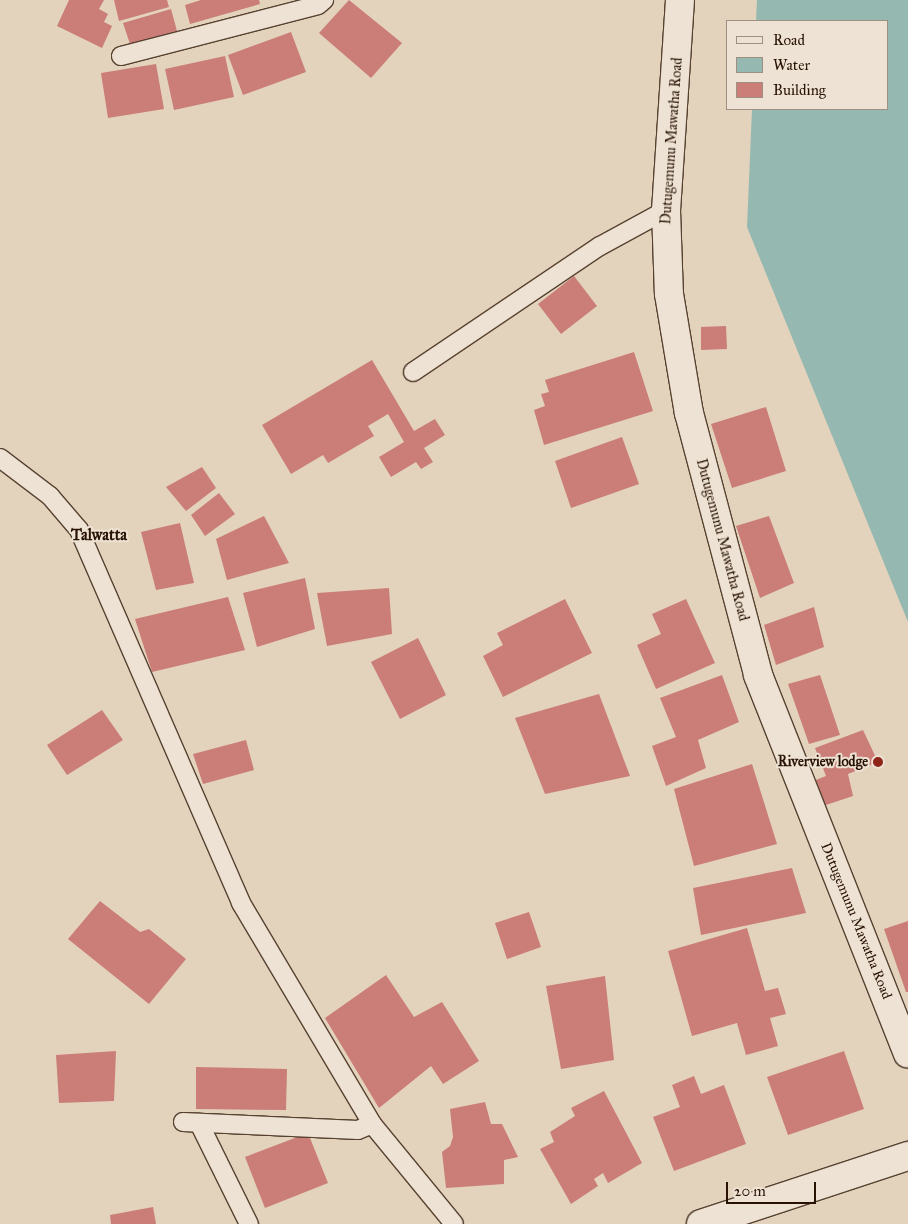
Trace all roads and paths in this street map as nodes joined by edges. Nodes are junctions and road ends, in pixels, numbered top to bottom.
1 (324, 0) edge
2 (680, 0) edge
3 (121, 56) dead end
4 (666, 210) junction
5 (413, 372) dead end
6 (0, 458) edge
7 (908, 1052) edge
8 (372, 1124) junction
9 (908, 1156) edge
10 (249, 1224) edge
11 (454, 1224) edge
12 (701, 1224) edge

1 - 3 lane
2 - 4 street, Dutugemunu Mawatha Road
4 - 5 lane
4 - 7 street, Dutugemunu Mawatha Road
6 - 8 lane
8 - 10 lane
8 - 11 lane
9 - 12 street

